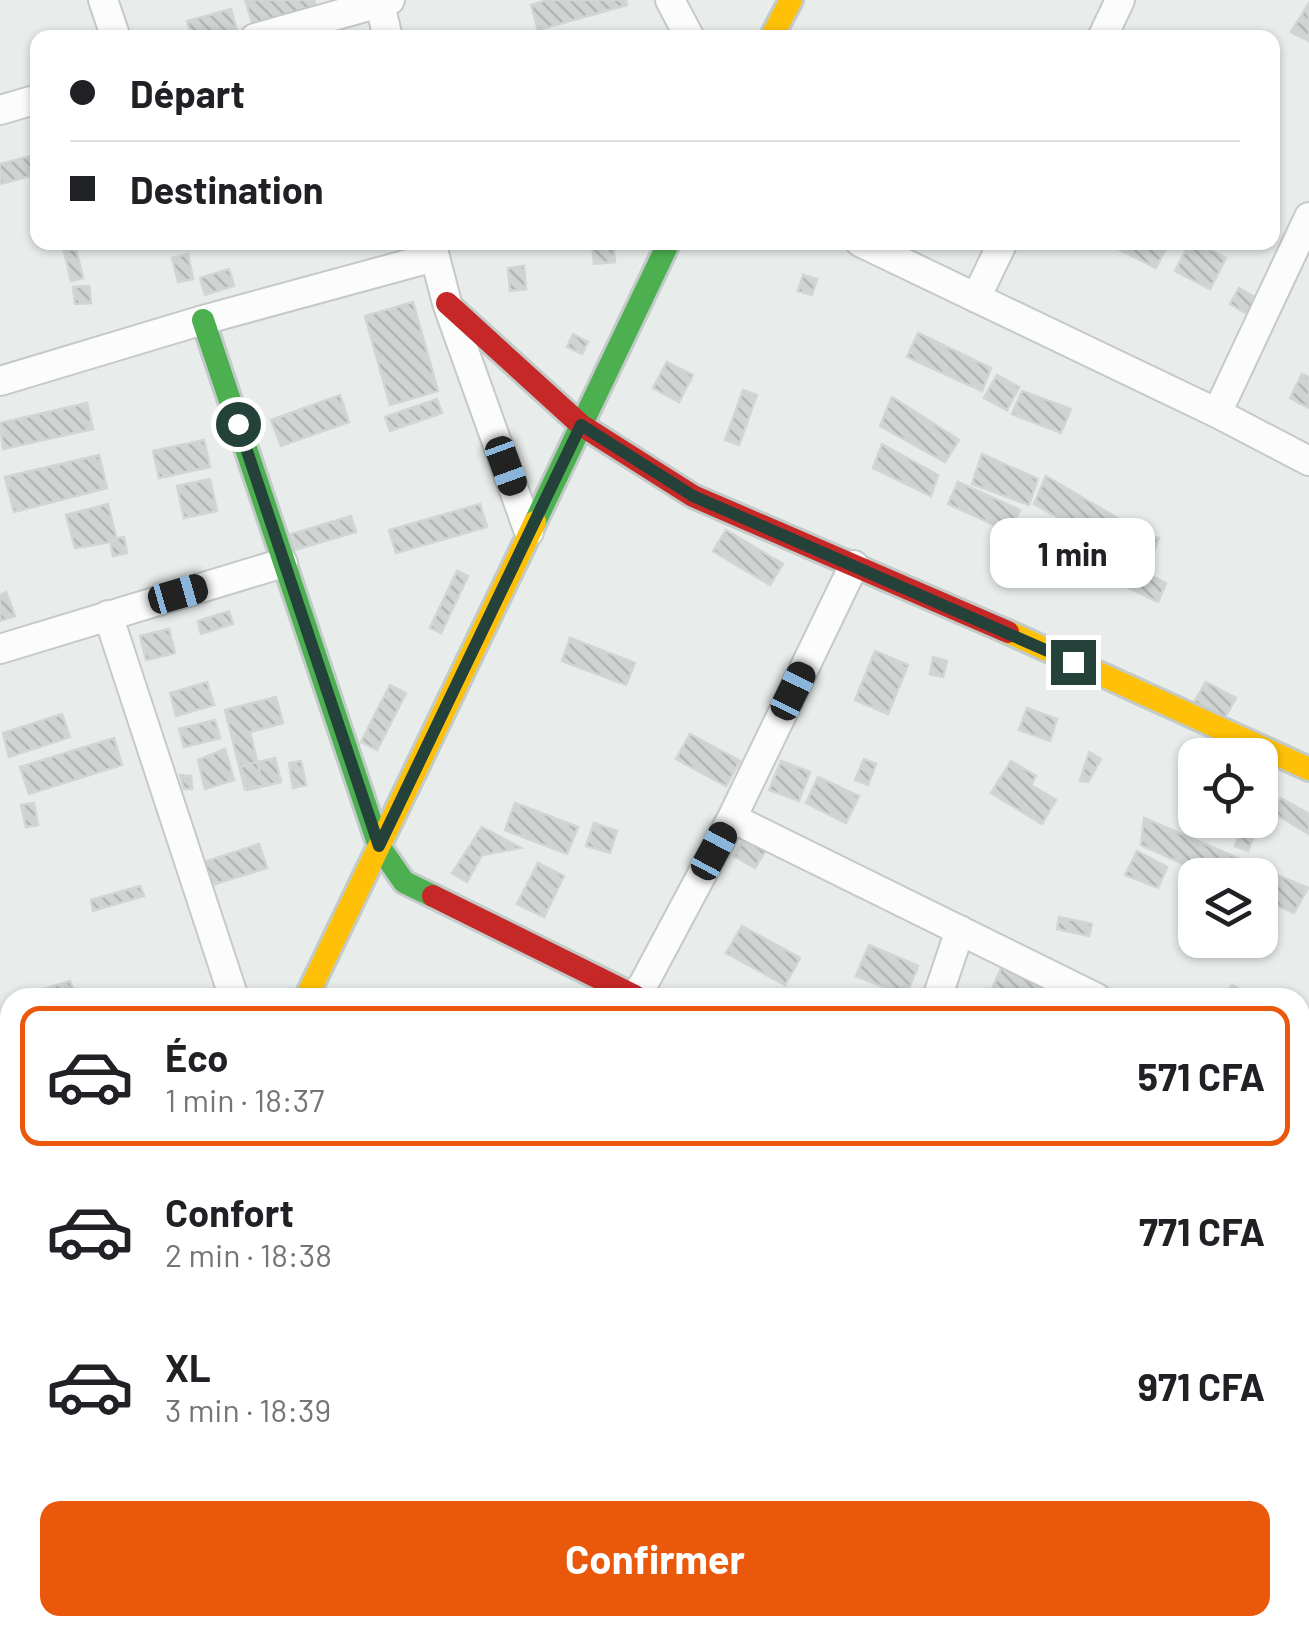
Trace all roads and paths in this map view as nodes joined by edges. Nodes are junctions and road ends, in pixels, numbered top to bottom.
1 (103, 0) edge
2 (670, 0) edge
3 (792, 0) edge
4 (1120, 0) edge
5 (383, 1) edge
6 (113, 30) edge
7 (283, 30) edge
8 (387, 30) edge
9 (686, 30) edge
10 (776, 30) edge
11 (1106, 30) edge
12 (30, 101) edge
13 (0, 110) edge
14 (1309, 217) edge
15 (432, 250) edge
16 (665, 250) edge
17 (877, 250) edge
18 (999, 250) edge
19 (976, 298) junction
20 (446, 303) junction
21 (203, 320) junction
22 (0, 381) edge
23 (1217, 413) junction
24 (581, 425) junction
25 (1309, 461) edge
26 (530, 532) junction
27 (284, 563) junction
28 (854, 565) junction
29 (108, 614) junction
30 (0, 649) edge
31 (1309, 769) edge
32 (732, 818) junction
33 (379, 846) junction
34 (960, 930) junction
35 (231, 988) edge
36 (311, 988) edge
37 (616, 988) edge
38 (641, 988) edge
39 (940, 988) edge
40 (1077, 988) edge

1 - 6 street
2 - 9 street
3 - 10 street
4 - 11 street
5 - 7 street
5 - 8 street
12 - 13 street
14 - 23 street
15 - 20 street
15 - 21 street
16 - 24 street
17 - 19 street
18 - 19 street
19 - 23 street
20 - 24 street
20 - 26 street
21 - 22 street
21 - 27 street
23 - 25 street
24 - 26 street
24 - 28 street
26 - 33 street
27 - 29 street
27 - 33 street
28 - 31 street
28 - 32 street
29 - 30 street
29 - 35 street
32 - 34 street
32 - 38 street
33 - 36 street
33 - 37 street
34 - 39 street
34 - 40 street

